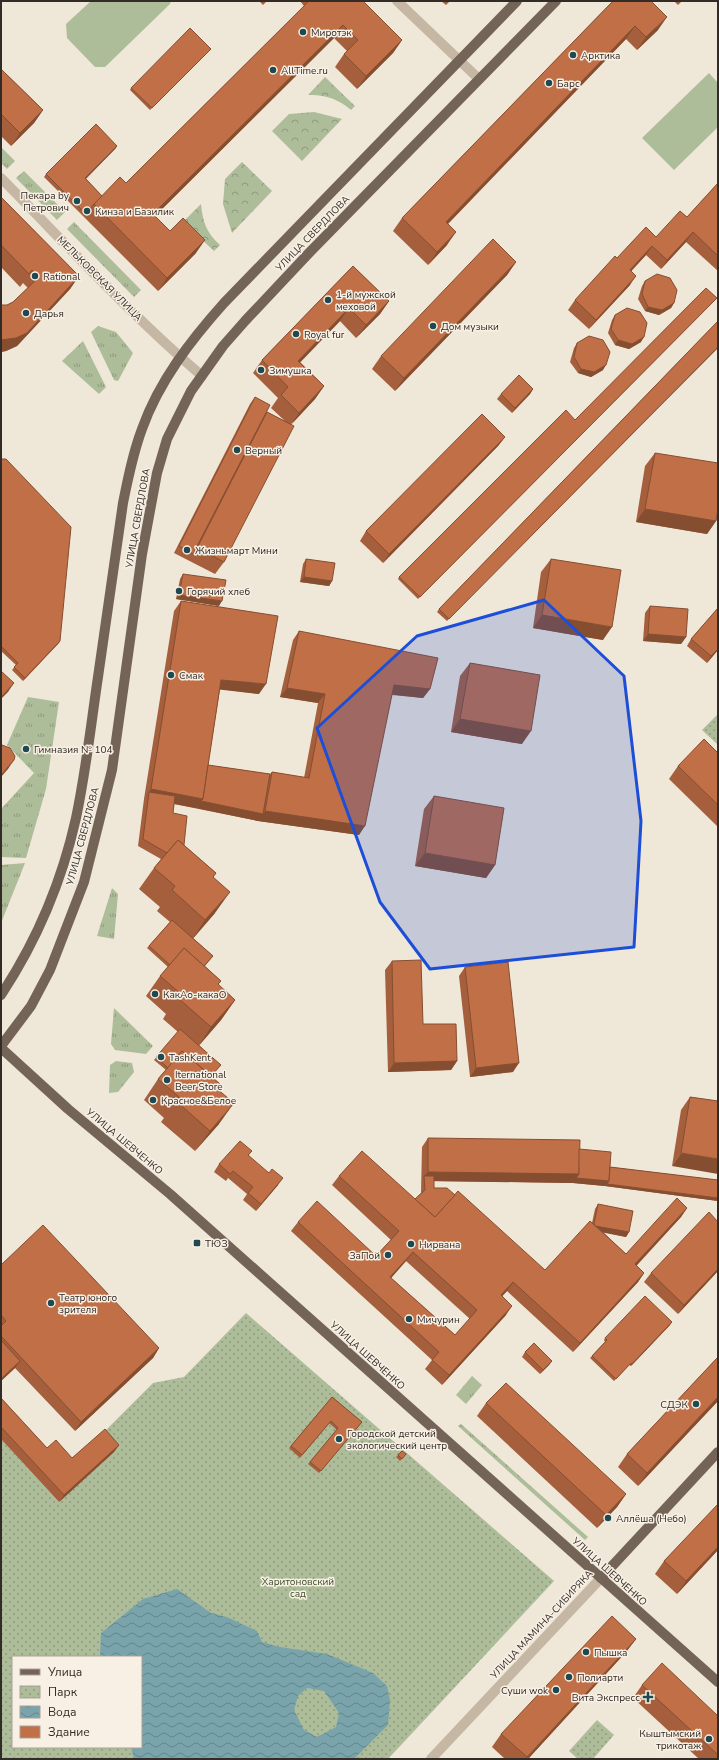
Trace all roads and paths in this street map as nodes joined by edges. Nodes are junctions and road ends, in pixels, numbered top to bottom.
1 (397, 1) edge
2 (517, 1) edge
3 (556, 1) edge
4 (458, 60) junction
5 (479, 79) junction
6 (1, 178) edge
7 (180, 357) junction
8 (202, 376) junction
9 (1, 996) edge
10 (1, 1047) edge
11 (718, 1452) edge
12 (600, 1578) junction
13 (718, 1682) edge
14 (431, 1759) edge

1 - 4 street
2 - 4 main road, УЛИЦА СВЕРДЛОВА
3 - 5 main road, УЛИЦА СВЕРДЛОВА
4 - 5 street
4 - 7 main road, УЛИЦА СВЕРДЛОВА
5 - 8 main road, УЛИЦА СВЕРДЛОВА
6 - 7 street, МЕЛЬКОВСКАЯ УЛИЦА
7 - 8 street, МЕЛЬКОВСКАЯ УЛИЦА
7 - 9 main road, УЛИЦА СВЕРДЛОВА
8 - 10 main road, УЛИЦА СВЕРДЛОВА
10 - 12 main road, УЛИЦА ШЕВЧЕНКО
11 - 12 main road, УЛИЦА МАМИНА-СИБИРЯКА
12 - 13 main road, УЛИЦА ШЕВЧЕНКО
12 - 14 street, УЛИЦА МАМИНА-СИБИРЯКА

